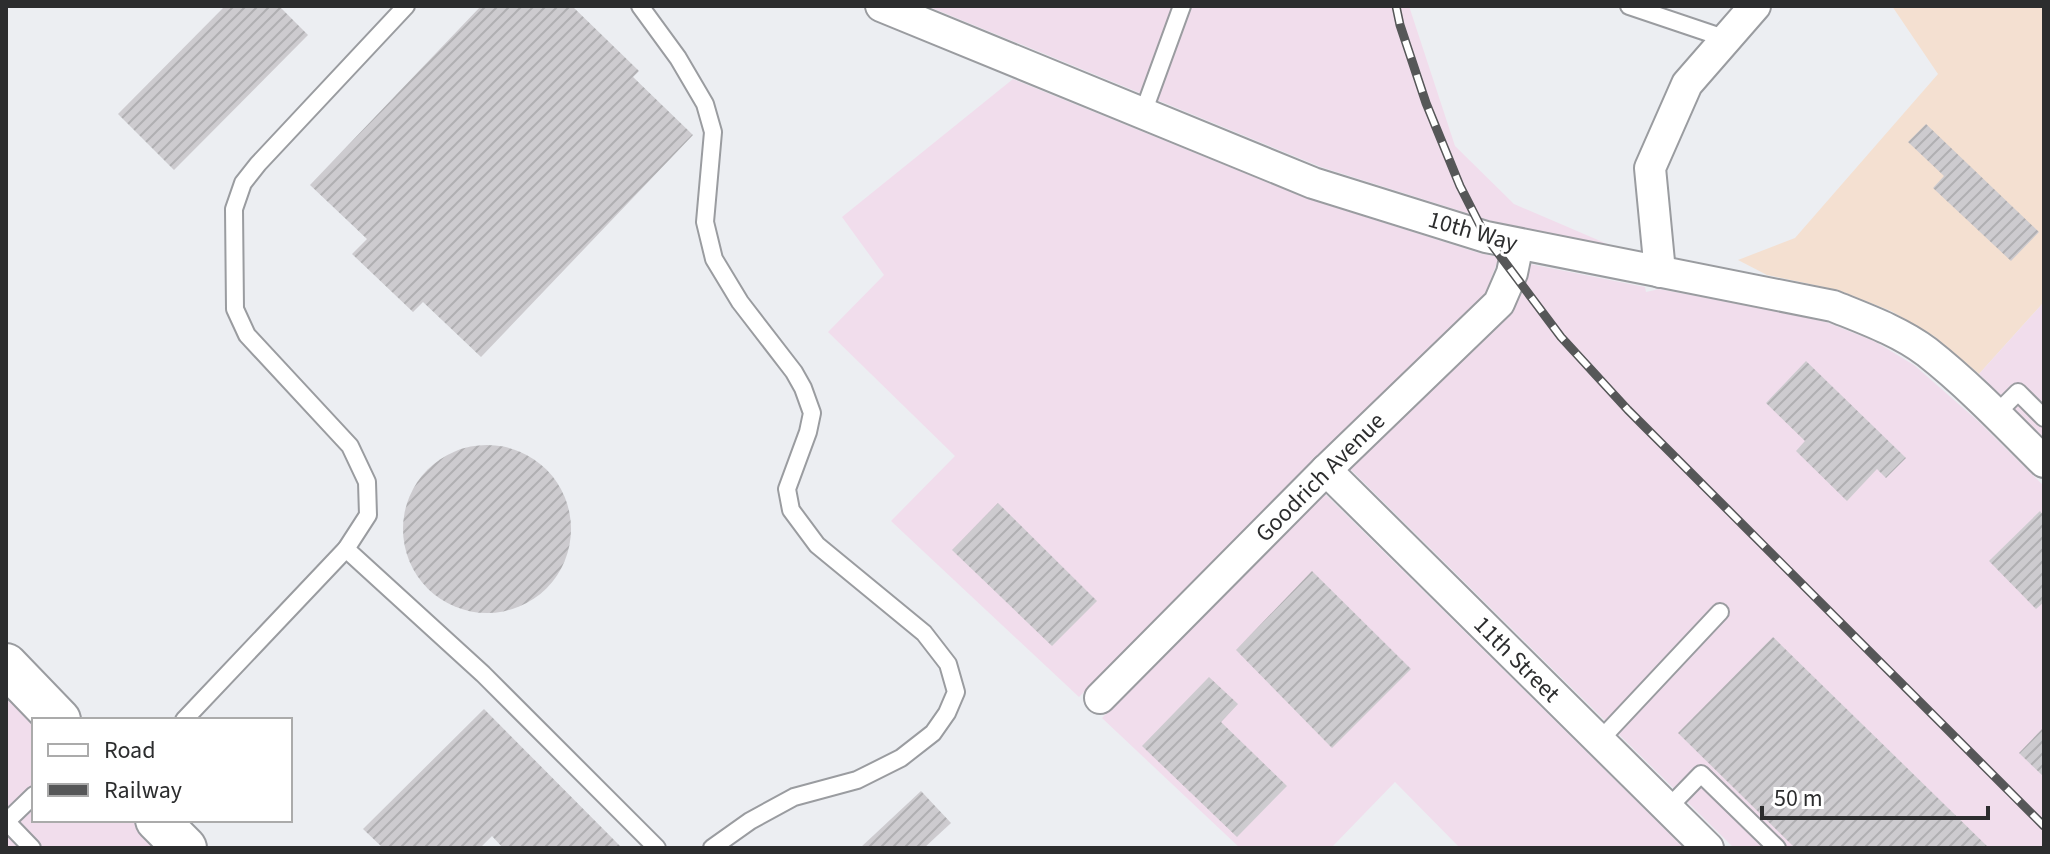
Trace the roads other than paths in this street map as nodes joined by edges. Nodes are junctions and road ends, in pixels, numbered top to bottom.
1 (406, 6) edge
2 (640, 6) edge
3 (881, 6) edge
4 (1182, 6) edge
5 (1629, 6) edge
6 (1755, 6) edge
7 (1727, 39) junction
8 (1143, 113) junction
9 (1518, 244) junction
10 (1660, 272) junction
11 (1996, 414) junction
12 (2044, 418) edge
13 (2044, 462) edge
14 (1326, 470) junction
15 (346, 549) junction
16 (1720, 612) dead end
17 (6, 665) edge
18 (1100, 698) dead end
19 (57, 718) edge
20 (186, 718) edge
21 (1600, 740) junction
22 (32, 797) edge
23 (1668, 808) junction
24 (6, 822) edge
25 (159, 822) edge
26 (1768, 845) edge
27 (32, 848) edge
28 (185, 848) edge
29 (657, 848) edge
30 (712, 848) edge
31 (1708, 848) edge

1 - 15 lane
2 - 30 lane
3 - 8 street, 10th Way
4 - 8 lane
5 - 7 lane
6 - 7 street
7 - 10 street
8 - 9 street, 10th Way
9 - 10 street, 10th Way
9 - 14 street, Goodrich Avenue
10 - 11 street, 10th Way
11 - 12 lane
11 - 13 street, 10th Way
14 - 18 street, Goodrich Avenue
14 - 21 street, 11th Street
15 - 20 lane
15 - 29 lane
16 - 21 lane
17 - 19 street
21 - 23 street, 11th Street
22 - 24 lane
23 - 26 lane
23 - 31 street, 11th Street
24 - 27 lane
25 - 28 street

